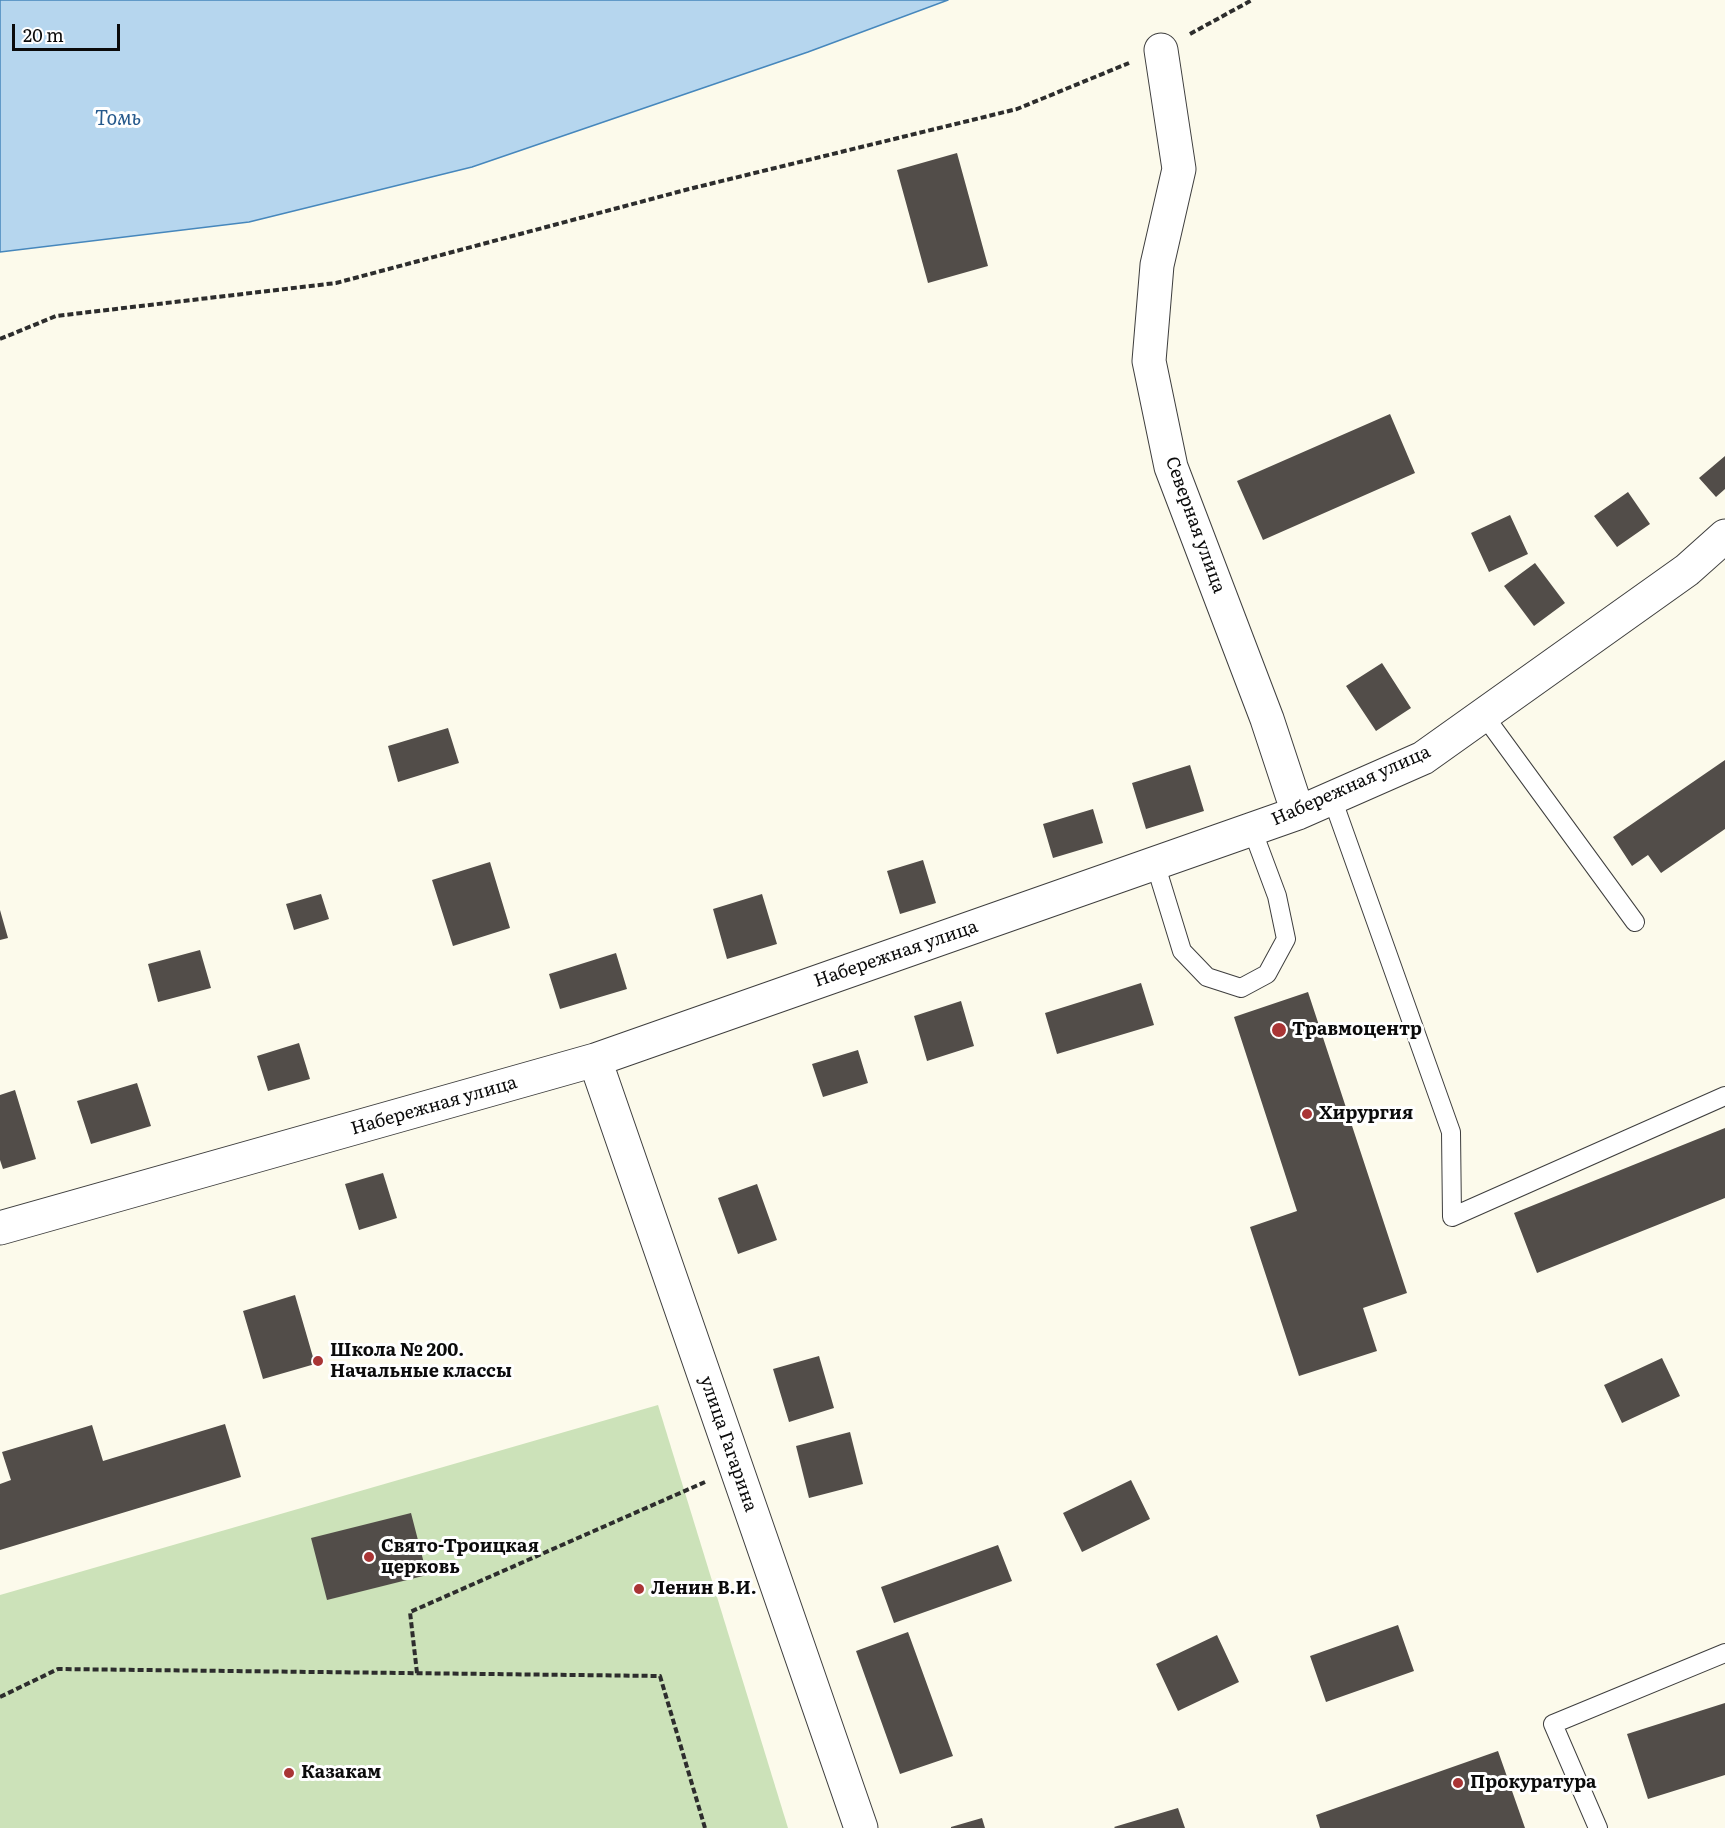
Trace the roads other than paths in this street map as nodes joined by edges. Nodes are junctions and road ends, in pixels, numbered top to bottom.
1 (1161, 50) road end
2 (1725, 536) edge
3 (1483, 714) junction
4 (1332, 798) junction
5 (1298, 813) junction
6 (1252, 830) junction
7 (1155, 863) junction
8 (1635, 922) dead end
9 (595, 1060) junction
10 (1725, 1096) edge
11 (0, 1228) edge
12 (1725, 1653) edge
13 (861, 1828) edge
14 (1598, 1828) edge

1 - 5 street, Северная улица
2 - 3 street, Набережная улица
3 - 4 street, Набережная улица
3 - 8 lane
4 - 5 street, Набережная улица
4 - 10 lane
5 - 6 street, Набережная улица
6 - 7 street, Набережная улица
6 - 7 lane
7 - 9 street, Набережная улица
9 - 11 street, Набережная улица
9 - 13 street, улица Гагарина
12 - 14 lane

